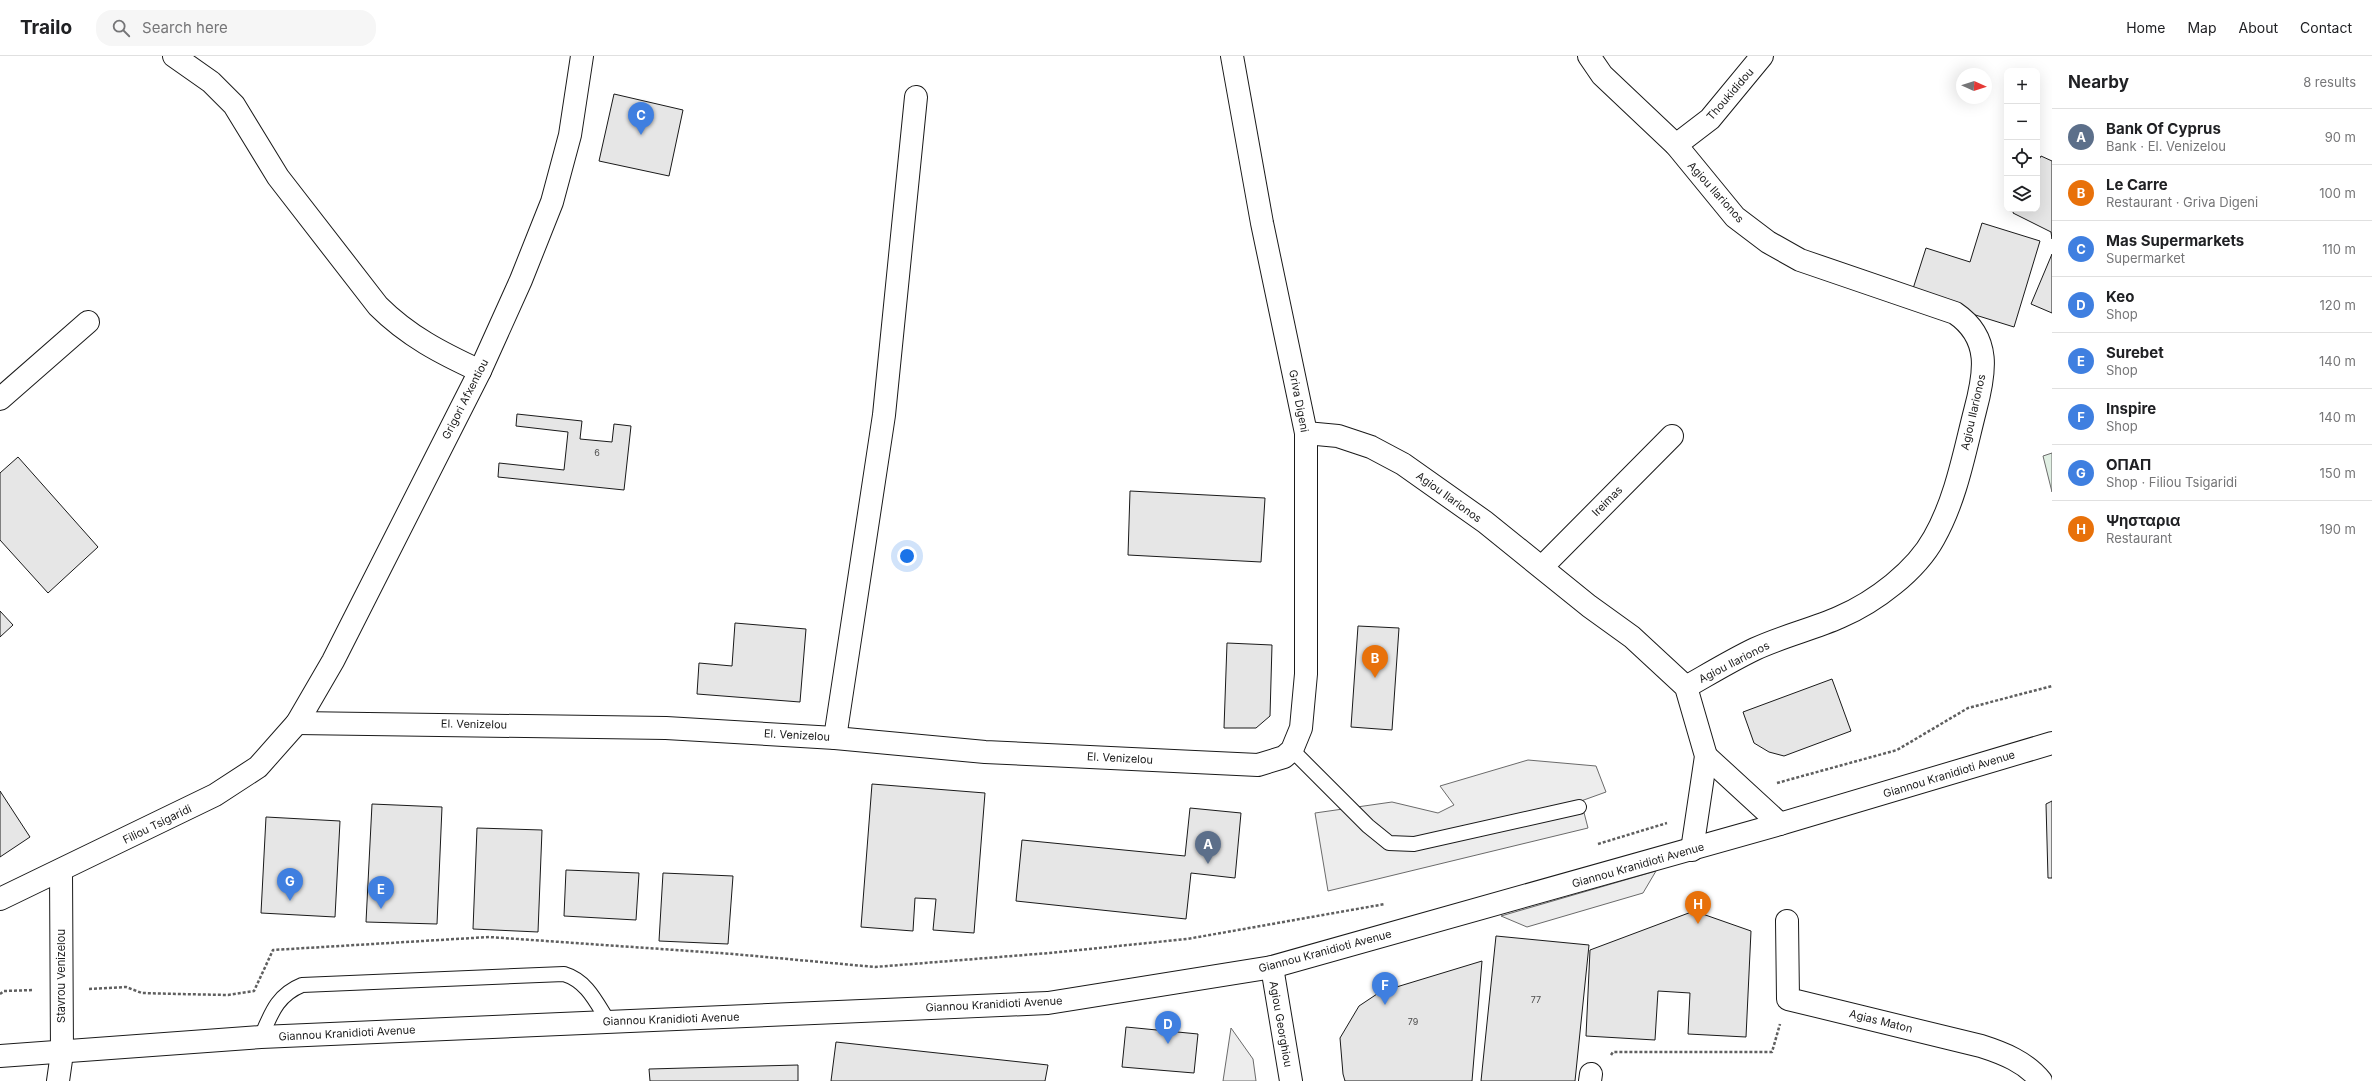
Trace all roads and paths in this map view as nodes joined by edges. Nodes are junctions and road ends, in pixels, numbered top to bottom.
1 (174, 56) edge
2 (582, 56) edge
3 (1232, 56) edge
4 (1589, 56) edge
5 (1762, 56) edge
6 (916, 97) dead end
7 (1676, 145) junction
8 (88, 322) dead end
9 (480, 371) junction
10 (2, 392) edge
11 (1306, 433) junction
12 (1672, 436) dead end
13 (1542, 567) junction
14 (2052, 686) edge
15 (1686, 687) junction
16 (297, 723) junction
17 (835, 738) junction
18 (2052, 743) edge
19 (1292, 750) junction
20 (1706, 756) junction
21 (1746, 792) junction
22 (1579, 808) dead end
23 (1698, 813) junction
24 (1780, 824) junction
25 (1594, 846) dead end
26 (1692, 850) junction
27 (61, 871) junction
28 (0, 900) edge
29 (1388, 904) dead end
30 (1787, 921) dead end
31 (1272, 967) junction
32 (61, 990) junction
33 (0, 994) edge
34 (1788, 999) junction
35 (608, 1021) junction
36 (261, 1037) junction
37 (62, 1053) junction
38 (0, 1056) edge
39 (1591, 1077) edge
40 (58, 1081) edge
41 (1291, 1081) edge
42 (2041, 1081) edge

1 - 9 street
2 - 9 street, Grigori Afxentiou
3 - 11 street, Griva Digeni
4 - 7 street, Agiou Ilarionos
5 - 7 street, Thoukididou
6 - 17 street
7 - 15 street, Agiou Ilarionos
8 - 10 street
9 - 16 street, Grigori Afxentiou
11 - 13 street, Agiou Ilarionos
11 - 19 street, Griva Digeni
12 - 13 street, Ireimas
13 - 15 street, Agiou Ilarionos
14 - 21 path
15 - 20 street, Agiou Ilarionos
16 - 17 street, El. Venizelou
16 - 27 street, Filiou Tsigaridi
17 - 19 street, El. Venizelou
18 - 24 street, Giannou Kranidioti Avenue
19 - 22 lane
20 - 21 street
20 - 23 street, Agiou Ilarionos
21 - 24 street
23 - 25 path
23 - 26 street, Agiou Ilarionos
24 - 26 street, Giannou Kranidioti Avenue
26 - 31 street, Giannou Kranidioti Avenue
27 - 28 street, Filiou Tsigaridi
27 - 32 street, Stavrou Venizelou
29 - 32 path
30 - 34 street
31 - 35 street, Giannou Kranidioti Avenue
31 - 41 street, Agiou Georghiou
32 - 33 path
32 - 37 street, Stavrou Venizelou
34 - 39 path
34 - 42 street, Agias Maton
35 - 36 street, Giannou Kranidioti Avenue
35 - 36 lane
36 - 37 street, Giannou Kranidioti Avenue
37 - 38 street, Giannou Kranidioti Avenue
37 - 40 street, Stavrou Venizelou

